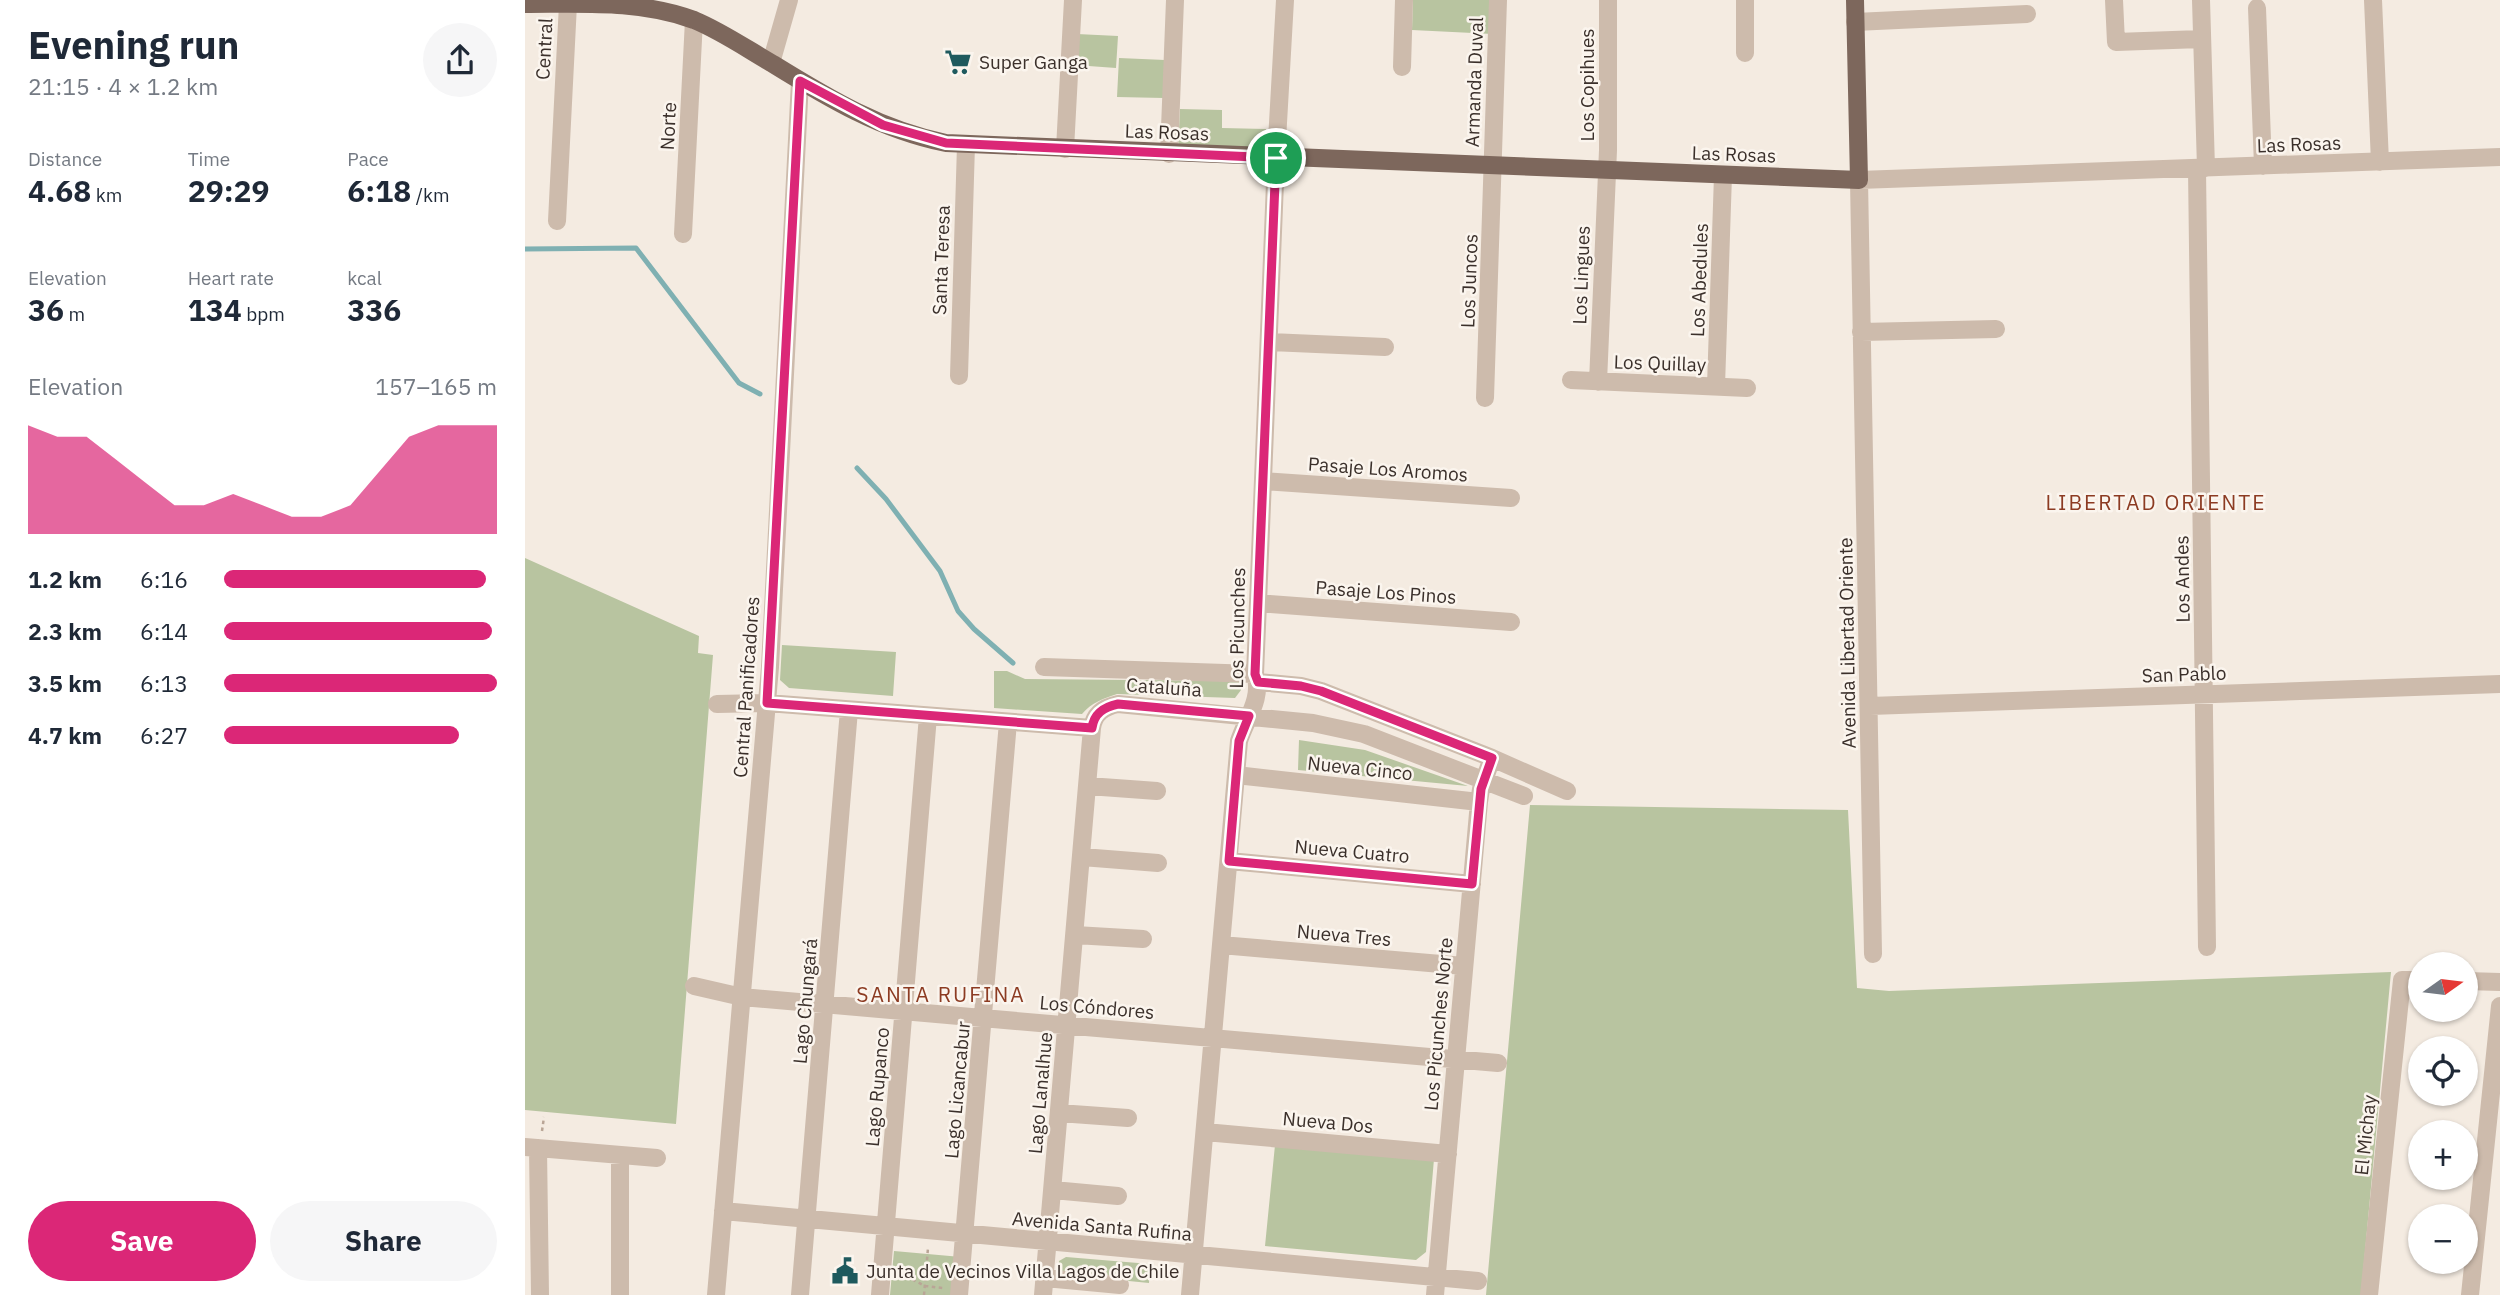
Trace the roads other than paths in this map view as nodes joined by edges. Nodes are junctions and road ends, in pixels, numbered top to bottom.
1 (789, 0) edge
2 (1073, 0) edge
3 (1175, 0) edge
4 (1285, 0) edge
5 (1404, 0) edge
6 (1499, 0) edge
7 (1608, 0) edge
8 (1745, 0) edge
9 (1855, 0) edge
10 (2114, 0) edge
11 (2201, 0) edge
12 (2373, 0) edge
13 (561, 3) edge
14 (525, 4) edge
15 (674, 7) edge
16 (2257, 8) dead end
17 (2027, 14) dead end
18 (694, 20) junction
19 (1856, 22) junction
20 (2201, 38) junction
21 (1745, 53) dead end
22 (771, 63) junction
23 (1402, 67) dead end
24 (800, 81) junction
25 (966, 145) junction
26 (1065, 149) junction
27 (1169, 154) junction
28 (2500, 157) edge
29 (1276, 158) junction
30 (2380, 162) junction
31 (1493, 166) junction
32 (2263, 166) junction
33 (2201, 169) junction
34 (1607, 171) junction
35 (1723, 175) junction
36 (1859, 180) junction
37 (557, 221) dead end
38 (683, 234) dead end
39 (1996, 329) dead end
40 (1861, 332) junction
41 (1269, 342) junction
42 (1385, 348) dead end
43 (959, 376) dead end
44 (1571, 380) dead end
45 (1598, 382) junction
46 (1716, 386) junction
47 (1747, 388) dead end
48 (1485, 398) dead end
49 (1263, 481) junction
50 (1511, 498) dead end
51 (1258, 603) junction
52 (1511, 622) dead end
53 (1044, 667) dead end
54 (1257, 678) junction
55 (2500, 684) edge
56 (2204, 695) junction
57 (767, 703) junction
58 (716, 704) dead end
59 (1870, 706) junction
60 (849, 710) junction
61 (928, 716) junction
62 (1249, 716) junction
63 (1008, 722) junction
64 (1092, 728) junction
65 (1492, 758) junction
66 (1236, 775) junction
67 (1484, 780) junction
68 (1088, 786) junction
69 (1157, 791) dead end
70 (1567, 791) dead end
71 (1524, 796) dead end
72 (1479, 802) junction
73 (1082, 857) junction
74 (1229, 861) junction
75 (1158, 863) dead end
76 (1472, 884) junction
77 (1075, 936) junction
78 (1143, 939) dead end
79 (1221, 945) junction
80 (2207, 947) dead end
81 (1873, 954) dead end
82 (1464, 966) junction
83 (2478, 981) edge
84 (2500, 982) edge
85 (694, 986) dead end
86 (743, 997) junction
87 (2408, 1002) edge
88 (826, 1005) junction
89 (2500, 1006) edge
90 (905, 1012) junction
91 (984, 1018) junction
92 (1067, 1026) junction
93 (1213, 1038) junction
94 (1456, 1060) junction
95 (1497, 1063) dead end
96 (1059, 1113) junction
97 (1128, 1118) dead end
98 (1205, 1132) junction
99 (532, 1147) edge
100 (1448, 1154) junction
101 (620, 1155) junction
102 (657, 1158) dead end
103 (1053, 1190) junction
104 (1118, 1196) dead end
105 (723, 1211) junction
106 (807, 1219) junction
107 (885, 1226) junction
108 (965, 1234) junction
109 (1048, 1241) junction
110 (1193, 1255) junction
111 (1478, 1282) dead end
112 (1120, 1285) dead end
113 (1044, 1286) edge
114 (1436, 1287) edge
115 (960, 1292) edge
116 (540, 1295) edge
117 (620, 1295) edge
118 (716, 1295) edge
119 (800, 1295) edge
120 (880, 1295) edge
121 (1190, 1295) edge
122 (2369, 1295) edge
123 (2470, 1295) edge

1 - 22 street
2 - 26 street
3 - 27 street
4 - 29 street, Los Picunches
5 - 23 street
6 - 31 street, Armanda Duval
7 - 34 street, Los Copihues
8 - 21 street
9 - 19 main road, Avenida Libertad Oriente
10 - 20 street
11 - 20 street, Los Andes
12 - 30 street
13 - 14 main road, Las Rosas
13 - 15 main road, Las Rosas
13 - 37 street, Central
15 - 18 main road, Las Rosas
16 - 32 street
17 - 19 street
18 - 22 main road, Las Rosas
18 - 38 street, Norte
19 - 36 main road, Avenida Libertad Oriente
20 - 33 street, Los Andes
22 - 24 main road, Las Rosas
24 - 25 main road, Las Rosas
24 - 57 street, Central Panificadores
25 - 26 main road, Las Rosas
25 - 43 street, Santa Teresa
26 - 27 main road, Las Rosas
27 - 29 main road, Las Rosas
28 - 30 street, Las Rosas
29 - 31 main road, Las Rosas
29 - 41 street, Los Picunches
30 - 32 street, Las Rosas
31 - 34 main road, Las Rosas
31 - 48 street, Los Juncos
32 - 33 street, Las Rosas
33 - 36 street, Las Rosas
33 - 56 street, Los Andes
34 - 35 main road, Las Rosas
34 - 45 street, Los Lingues
35 - 36 main road, Las Rosas
35 - 46 street, Los Abedules
36 - 40 street, Avenida Libertad Oriente
39 - 40 street
40 - 59 street, Avenida Libertad Oriente
41 - 42 street
41 - 49 street, Los Picunches
44 - 45 street, Los Quillay
45 - 46 street, Los Quillay
46 - 47 street, Los Quillay
49 - 50 street, Pasaje Los Aromos
49 - 51 street, Los Picunches
51 - 52 street, Pasaje Los Pinos
51 - 54 street, Los Picunches
53 - 54 street
54 - 62 street, Los Picunches
54 - 65 street
55 - 56 street, San Pablo
56 - 59 street, San Pablo
56 - 80 street, Los Andes
57 - 58 street
57 - 60 street
57 - 86 street, Central Panificadores
59 - 81 street, Avenida Libertad Oriente
60 - 61 street
60 - 88 street, Lago Chungará
61 - 63 street
61 - 90 street, Lago Rupanco
62 - 64 street, Cataluña
62 - 66 street, Los Picunches
62 - 67 street, Cataluña
63 - 64 street
63 - 91 street, Lago Licancabur
64 - 68 street, Lago Lanalhue
65 - 67 street, Los Picunches Norte
65 - 70 street
66 - 72 street, Nueva Cinco
66 - 74 street, Los Picunches
67 - 71 street, Cataluña
67 - 72 street, Los Picunches Norte
68 - 69 street
68 - 73 street, Lago Lanalhue
72 - 76 street, Los Picunches Norte
73 - 75 street
73 - 77 street, Lago Lanalhue
74 - 76 street, Nueva Cuatro
74 - 79 street, Los Picunches
76 - 82 street, Los Picunches Norte
77 - 78 street
77 - 92 street, Lago Lanalhue
79 - 82 street, Nueva Tres
79 - 93 street, Los Picunches
82 - 94 street, Los Picunches Norte
83 - 84 street
85 - 86 street, Los Cóndores
86 - 88 street, Los Cóndores
86 - 105 street, Central Panificadores
87 - 122 street, El Michay
88 - 90 street, Los Cóndores
88 - 106 street, Lago Chungará
89 - 123 street
90 - 91 street, Los Cóndores
90 - 107 street, Lago Rupanco
91 - 92 street, Los Cóndores
91 - 108 street, Lago Licancabur
92 - 93 street, Los Cóndores
92 - 96 street, Lago Lanalhue
93 - 94 street, Los Cóndores
93 - 98 street, Los Picunches
94 - 95 street, Los Cóndores
94 - 100 street, Los Picunches Norte
96 - 97 street
96 - 103 street, Lago Lanalhue
98 - 100 street, Nueva Dos
98 - 110 street, Los Picunches
99 - 101 street
99 - 116 street
100 - 114 street, Los Picunches Norte
101 - 102 street
101 - 117 street
103 - 104 street
103 - 109 street, Lago Lanalhue
105 - 106 street, Avenida Santa Rufina
105 - 118 street, Central Panificadores
106 - 107 street, Avenida Santa Rufina
106 - 119 street, Lago Chungará
107 - 108 street, Avenida Santa Rufina
107 - 120 street, Lago Rupanco
108 - 109 street, Avenida Santa Rufina
108 - 115 street, Lago Licancabur
109 - 110 street, Avenida Santa Rufina
109 - 113 street, Lago Lanalhue
110 - 114 street, Avenida Santa Rufina
110 - 121 street, Los Picunches
111 - 114 street, Avenida Santa Rufina
112 - 113 street

